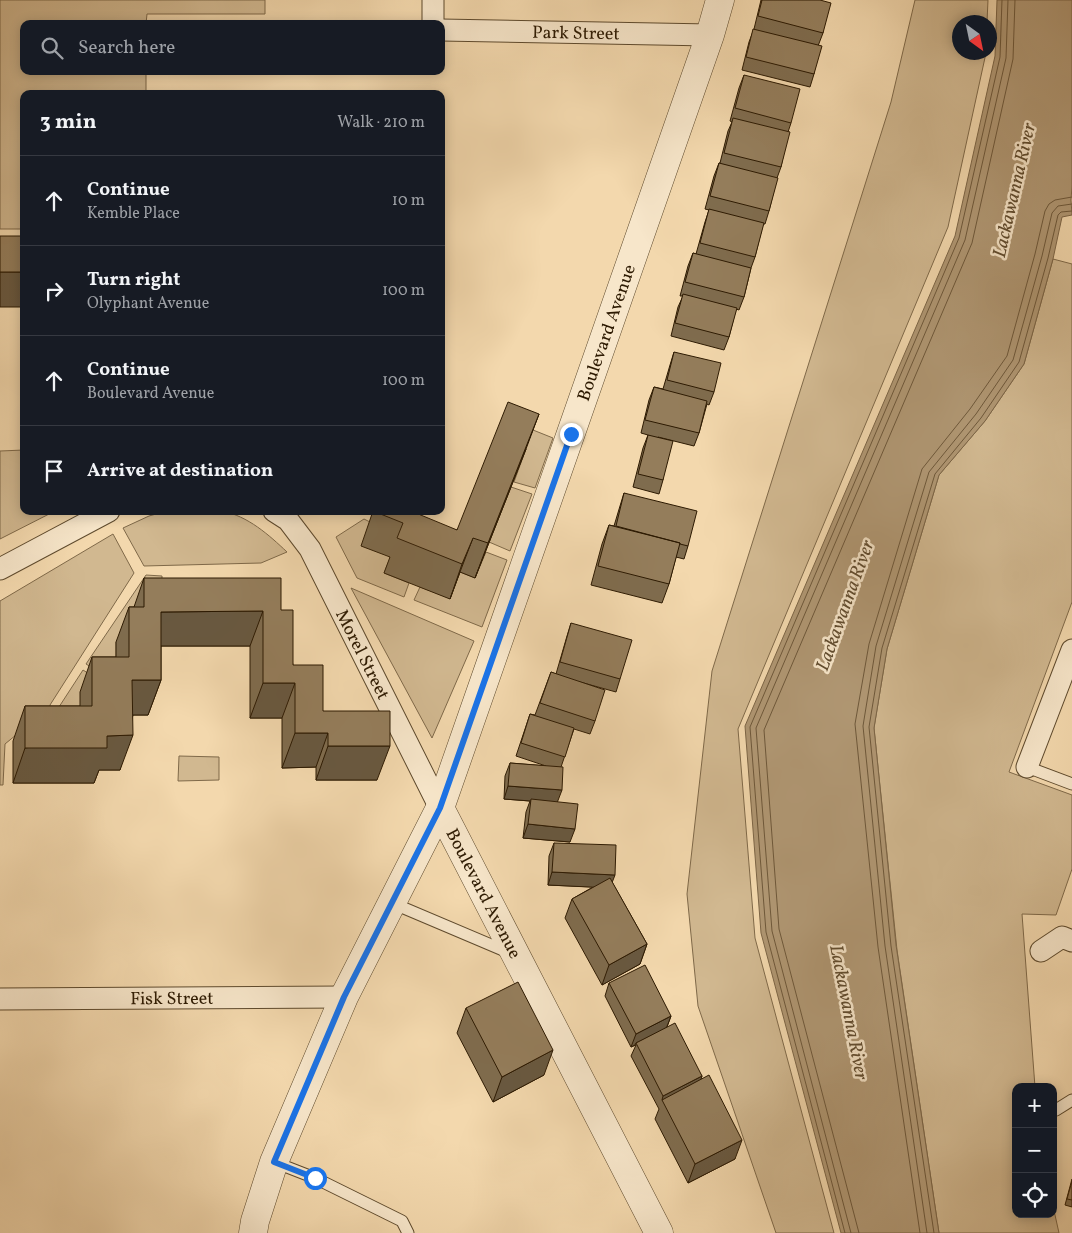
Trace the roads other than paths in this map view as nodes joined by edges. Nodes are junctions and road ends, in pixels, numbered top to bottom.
1 (433, 0) edge
2 (720, 0) edge
3 (433, 20) edge
4 (445, 30) edge
5 (710, 36) junction
6 (101, 515) edge
7 (280, 515) edge
8 (0, 569) edge
9 (1072, 650) edge
10 (1027, 767) joint
11 (1072, 784) edge
12 (440, 808) junction
13 (392, 903) junction
14 (1072, 941) edge
15 (1042, 951) dead end
16 (516, 956) junction
17 (344, 997) junction
18 (0, 999) edge
19 (1072, 1100) edge
20 (1057, 1109) edge
21 (274, 1162) junction
22 (253, 1233) edge
23 (408, 1233) edge
24 (659, 1233) edge

1 - 3 street
2 - 5 street, Boulevard Avenue
4 - 5 street, Park Street
5 - 12 street, Boulevard Avenue
6 - 8 street
7 - 12 street, Morel Street
9 - 10 street
10 - 11 lane
12 - 13 street
12 - 16 street, Boulevard Avenue
13 - 16 lane
13 - 17 street
14 - 15 street
16 - 24 street, Boulevard Avenue
17 - 18 street, Fisk Street
17 - 21 street
19 - 20 lane
21 - 22 street
21 - 23 lane

